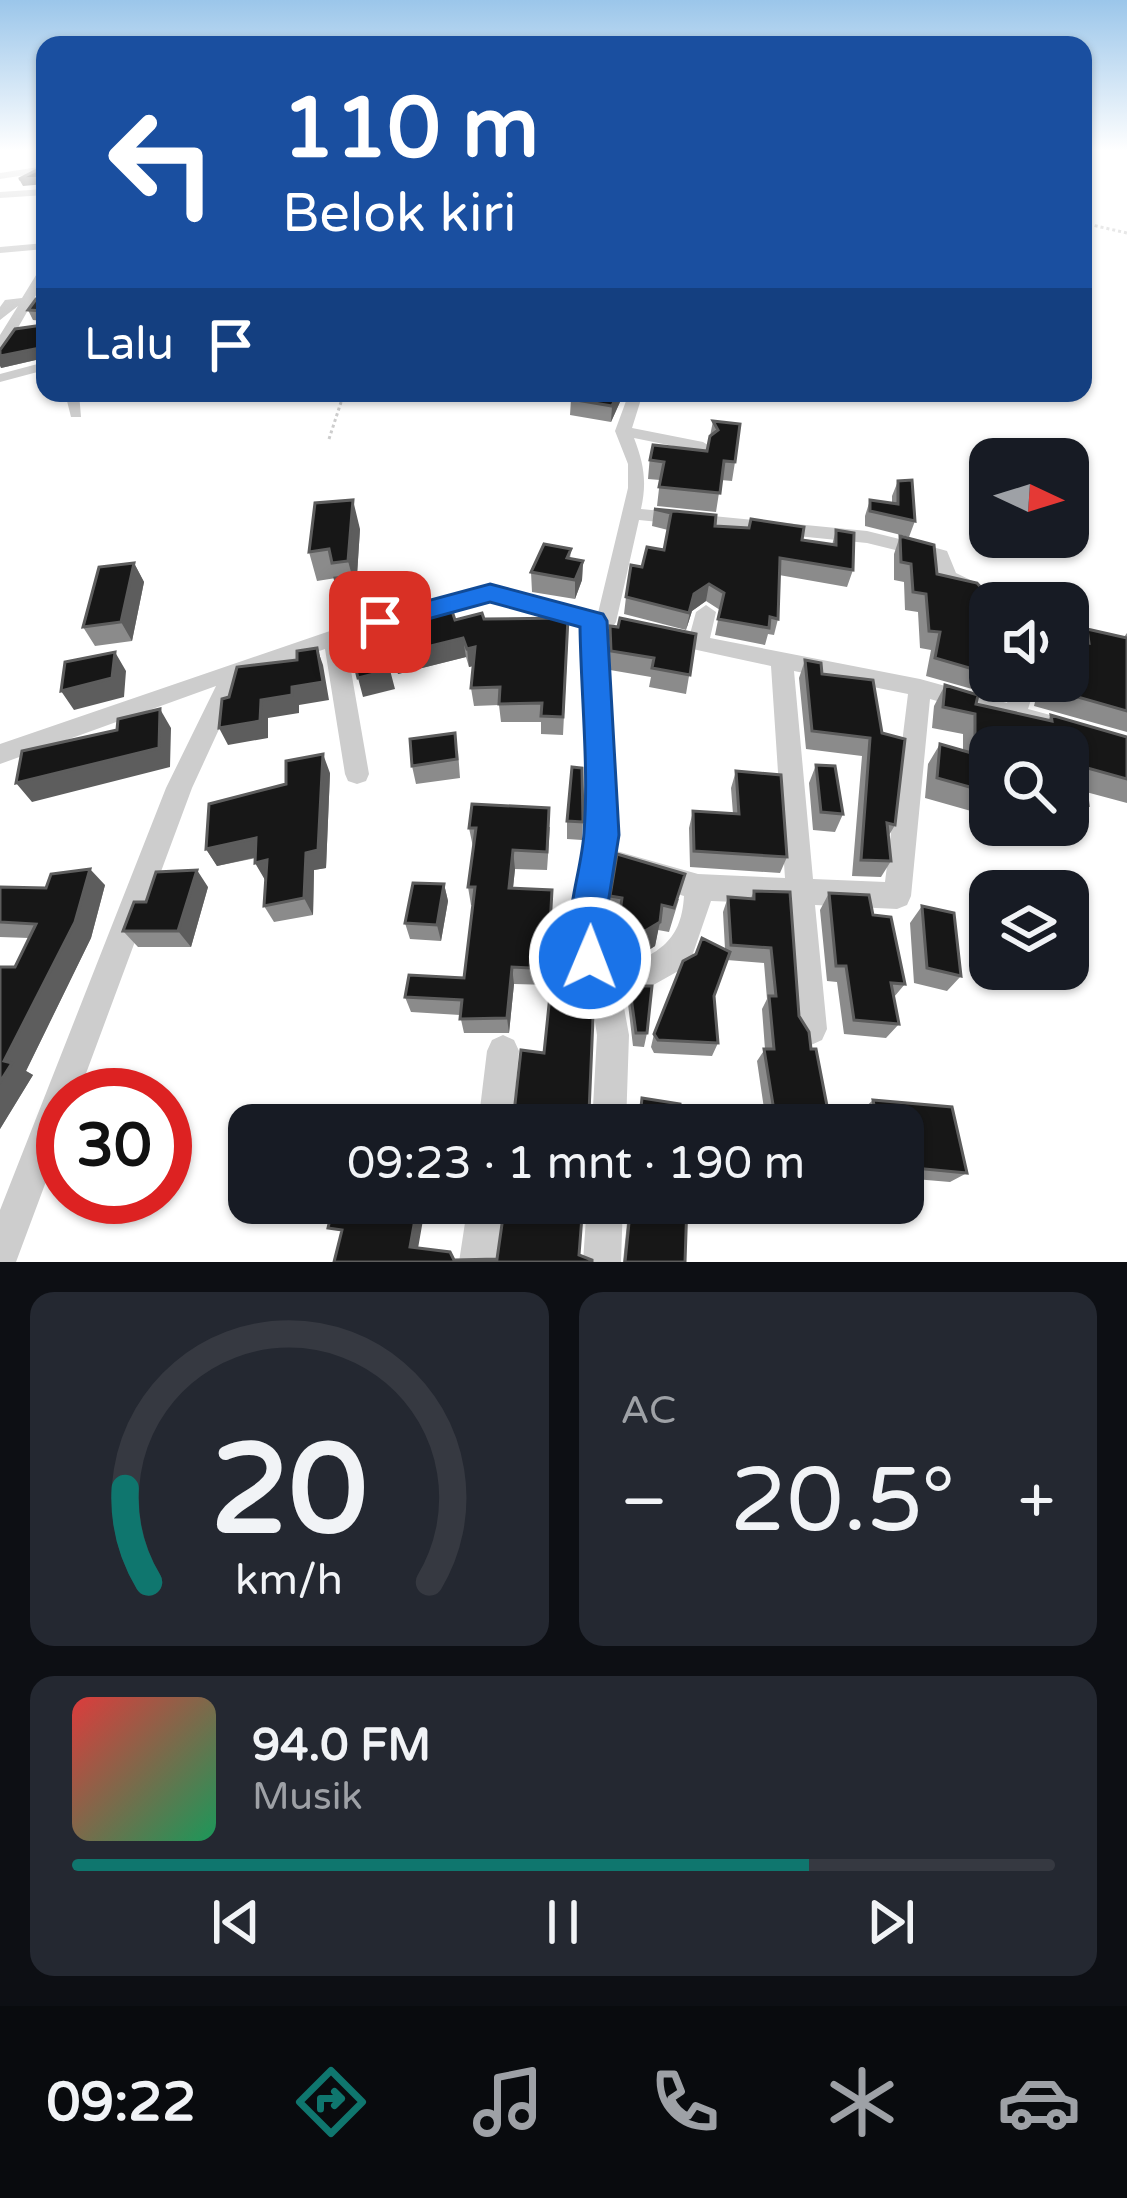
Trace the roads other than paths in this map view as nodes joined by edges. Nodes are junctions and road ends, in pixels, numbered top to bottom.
1 (36, 247) edge
2 (0, 250) edge
3 (36, 298) edge
4 (36, 299) edge
5 (0, 316) edge
6 (27, 330) edge
7 (9, 331) junction
8 (0, 347) edge
9 (36, 368) edge
10 (0, 378) edge
11 (74, 402) edge
12 (633, 402) edge
13 (76, 414) dead end
14 (622, 431) junction
15 (703, 447) edge
16 (630, 514) junction
17 (969, 588) edge
18 (706, 612) dead end
19 (620, 626) junction
20 (334, 637) junction
21 (697, 645) junction
22 (782, 661) junction
23 (235, 671) junction
24 (920, 688) junction
25 (1019, 702) edge
26 (1016, 712) junction
27 (1056, 726) edge
28 (0, 754) edge
29 (357, 774) dead end
30 (600, 859) junction
31 (698, 886) junction
32 (797, 890) junction
33 (607, 994) junction
34 (811, 1029) edge
35 (502, 1052) dead end
36 (497, 1104) edge
37 (610, 1104) edge
38 (8, 1204) edge
39 (483, 1224) edge
40 (604, 1224) edge
41 (0, 1257) edge
42 (478, 1262) edge
43 (602, 1262) edge

1 - 2 street
3 - 5 street
4 - 7 street
6 - 7 street
7 - 8 street
9 - 10 street
11 - 13 street
12 - 14 street
14 - 15 street
14 - 16 street
16 - 17 street
16 - 19 street
18 - 21 street
19 - 20 street
19 - 21 street
19 - 30 street
20 - 23 street
20 - 29 street
21 - 22 street
22 - 24 street
22 - 32 street
23 - 28 street
23 - 38 street
24 - 26 street
24 - 32 street
25 - 26 street
26 - 27 street
30 - 31 street
30 - 33 street
31 - 32 street
31 - 33 street
32 - 34 street
33 - 37 street
35 - 36 street
38 - 41 street
39 - 42 street
40 - 43 street

